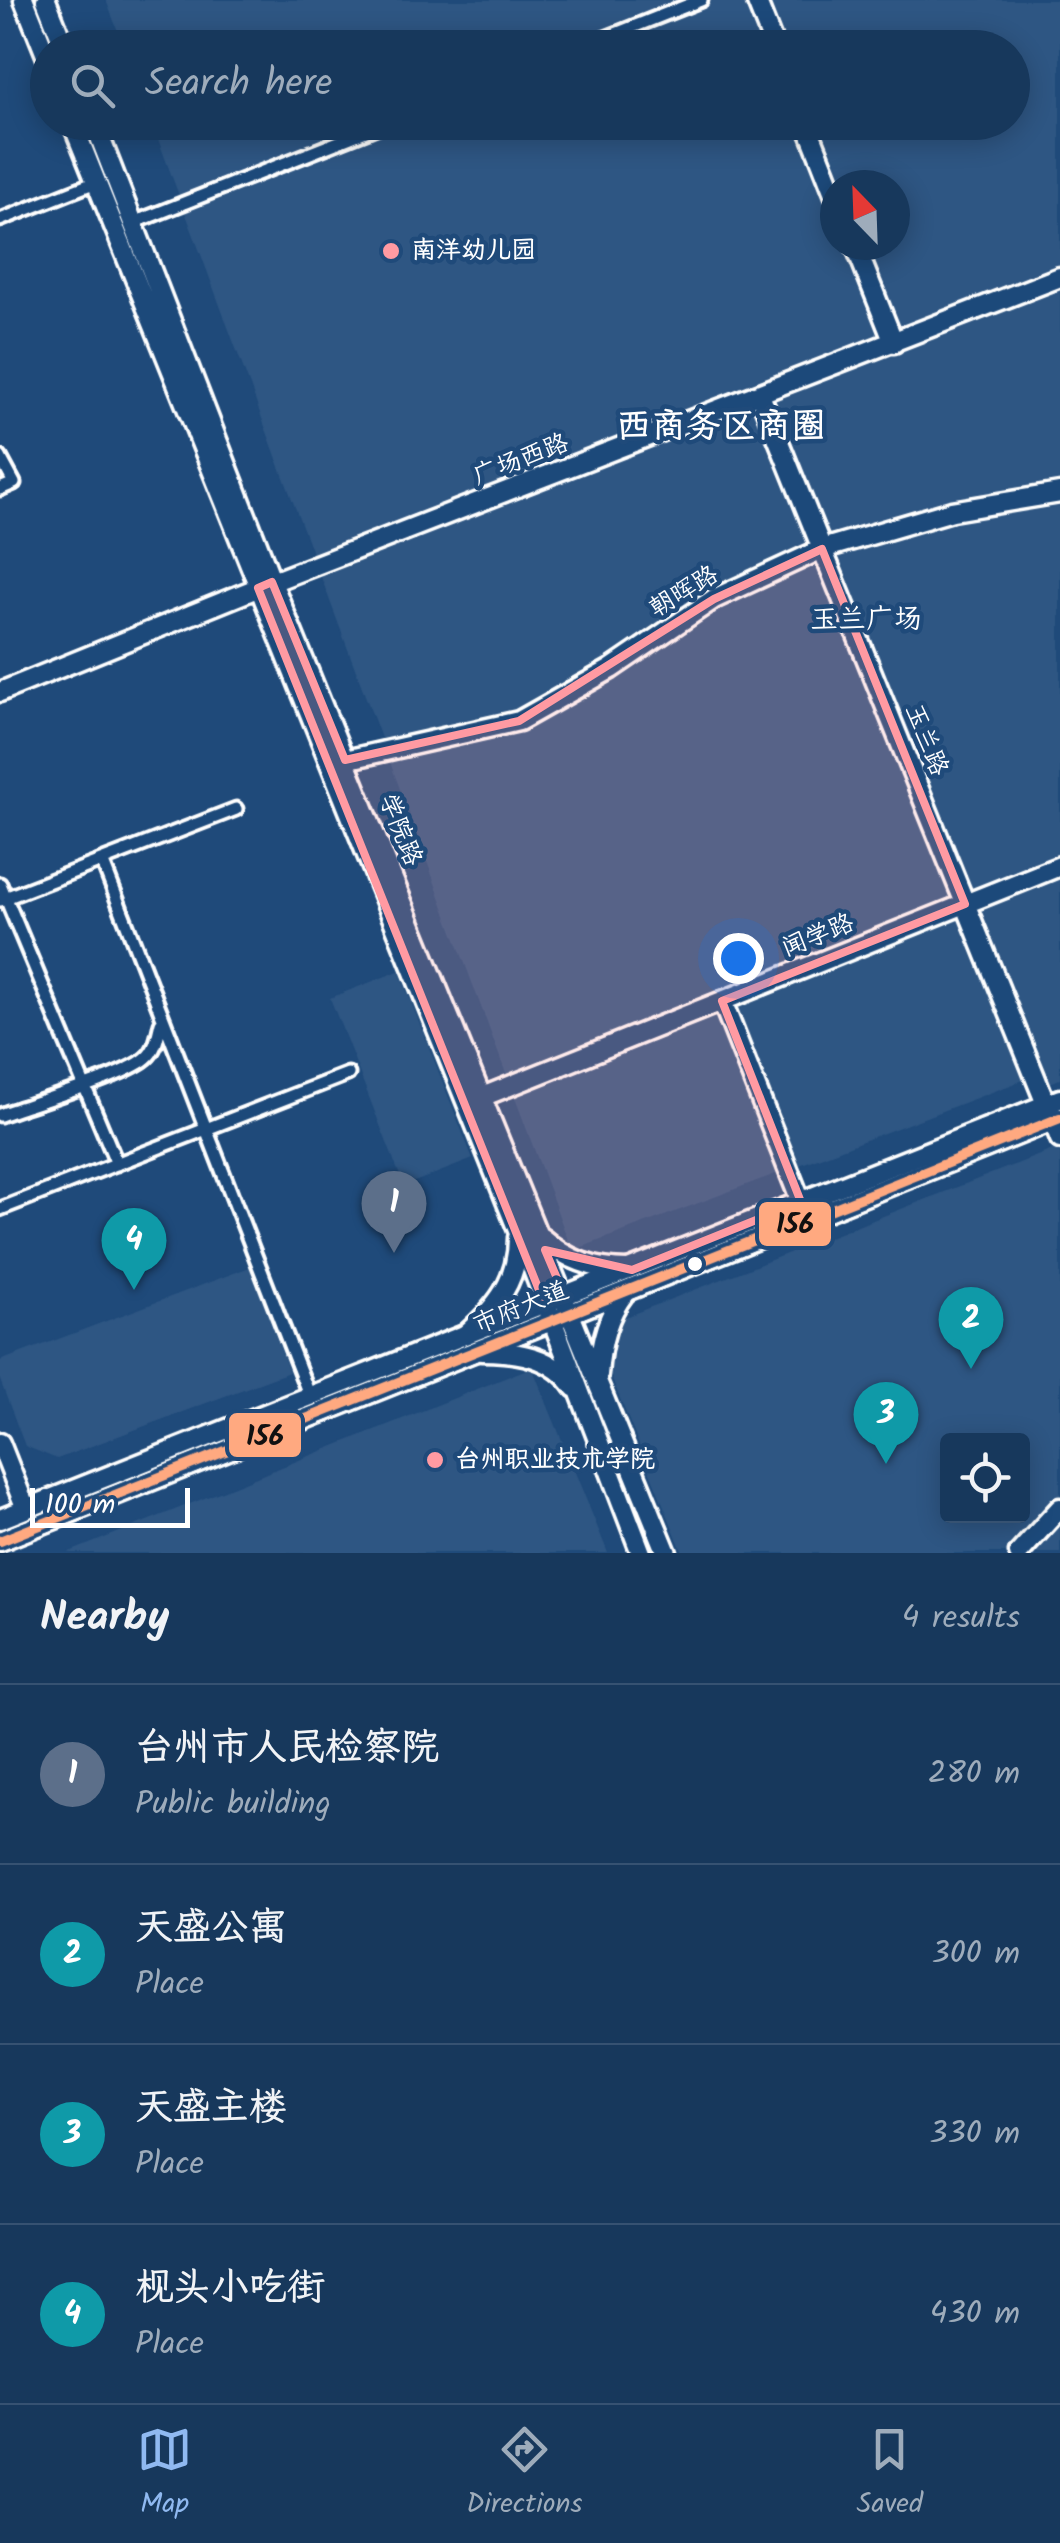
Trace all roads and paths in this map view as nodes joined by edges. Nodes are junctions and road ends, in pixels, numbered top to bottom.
1 (24, 0) edge
2 (46, 0) edge
3 (701, 0) edge
4 (756, 0) edge
5 (36, 30) edge
6 (58, 30) edge
7 (625, 30) edge
8 (768, 30) edge
9 (79, 140) edge
10 (101, 140) edge
11 (343, 140) edge
12 (813, 140) edge
13 (825, 170) edge
14 (96, 182) junction
15 (0, 220) edge
16 (133, 223) junction
17 (861, 260) edge
18 (1060, 277) edge
19 (894, 343) junction
20 (760, 394) junction
21 (0, 458) edge
22 (0, 488) edge
23 (1060, 493) edge
24 (822, 549) junction
25 (265, 585) junction
26 (0, 692) edge
27 (345, 760) junction
28 (236, 809) dead end
29 (104, 863) junction
30 (1060, 866) edge
31 (0, 884) edge
32 (3, 899) edge
33 (965, 904) junction
34 (722, 1002) junction
35 (162, 1020) junction
36 (348, 1074) dead end
37 (82, 1085) junction
38 (482, 1097) junction
39 (0, 1115) edge
40 (1056, 1116) edge
41 (205, 1130) junction
42 (116, 1164) junction
43 (802, 1202) junction
44 (0, 1209) edge
45 (518, 1232) junction
46 (538, 1234) junction
47 (632, 1270) junction
48 (624, 1294) junction
49 (565, 1297) junction
50 (549, 1314) junction
51 (572, 1315) junction
52 (463, 1337) junction
53 (481, 1351) junction
54 (598, 1380) junction
55 (310, 1398) junction
56 (583, 1401) junction
57 (0, 1442) edge
58 (26, 1508) junction
59 (1060, 1508) edge
60 (0, 1519) edge
61 (0, 1541) edge
62 (641, 1553) edge
63 (667, 1553) edge
64 (1020, 1553) edge

1 - 5 main road
2 - 6 main road
3 - 7 street
4 - 8 main road
9 - 14 main road, 学院路
10 - 16 main road, 学院路
11 - 16 street
12 - 13 main road
14 - 15 street
14 - 25 main road, 学院路
16 - 25 main road, 学院路
17 - 19 main road
18 - 19 main road, 广场西路
19 - 20 main road, 广场西路
20 - 24 main road, 玉兰路
20 - 25 main road, 广场西路
21 - 22 street
23 - 24 main road, 朝晖路
24 - 27 main road, 朝晖路
24 - 33 main road, 玉兰路
25 - 26 main road, 广场西路
25 - 27 main road, 学院路
25 - 45 main road, 学院路
27 - 38 main road, 学院路
28 - 29 street
29 - 32 street
29 - 35 street
30 - 33 main road, 闻学路
31 - 32 street
32 - 37 street
33 - 34 main road, 闻学路
33 - 40 main road, 玉兰路
34 - 38 main road, 闻学路
34 - 43 main road
35 - 37 street
35 - 41 street
36 - 41 street
37 - 39 street
37 - 42 street
38 - 46 main road, 学院路
40 - 43 main road, 市府大道
40 - 48 main road, 市府大道
41 - 42 street
41 - 55 street
42 - 44 street
43 - 47 main road, 市府大道
45 - 50 main road, 学院路
45 - 52 main road
46 - 47 main road
46 - 49 main road, 学院路
47 - 49 main road, 市府大道
48 - 51 main road, 市府大道
48 - 54 main road
49 - 50 main road, 市府大道
49 - 51 main road, 学院路
50 - 51 main road, 市府大道
50 - 52 main road, 市府大道
50 - 53 main road, 市府大道
50 - 56 main road, 学院路
51 - 54 main road, 学院路
52 - 55 main road, 市府大道
53 - 56 main road
53 - 61 main road, 市府大道
54 - 63 main road, 学院路
55 - 58 main road, 市府大道
56 - 62 main road, 学院路
57 - 58 main road
58 - 60 main road, 市府大道
59 - 64 main road

